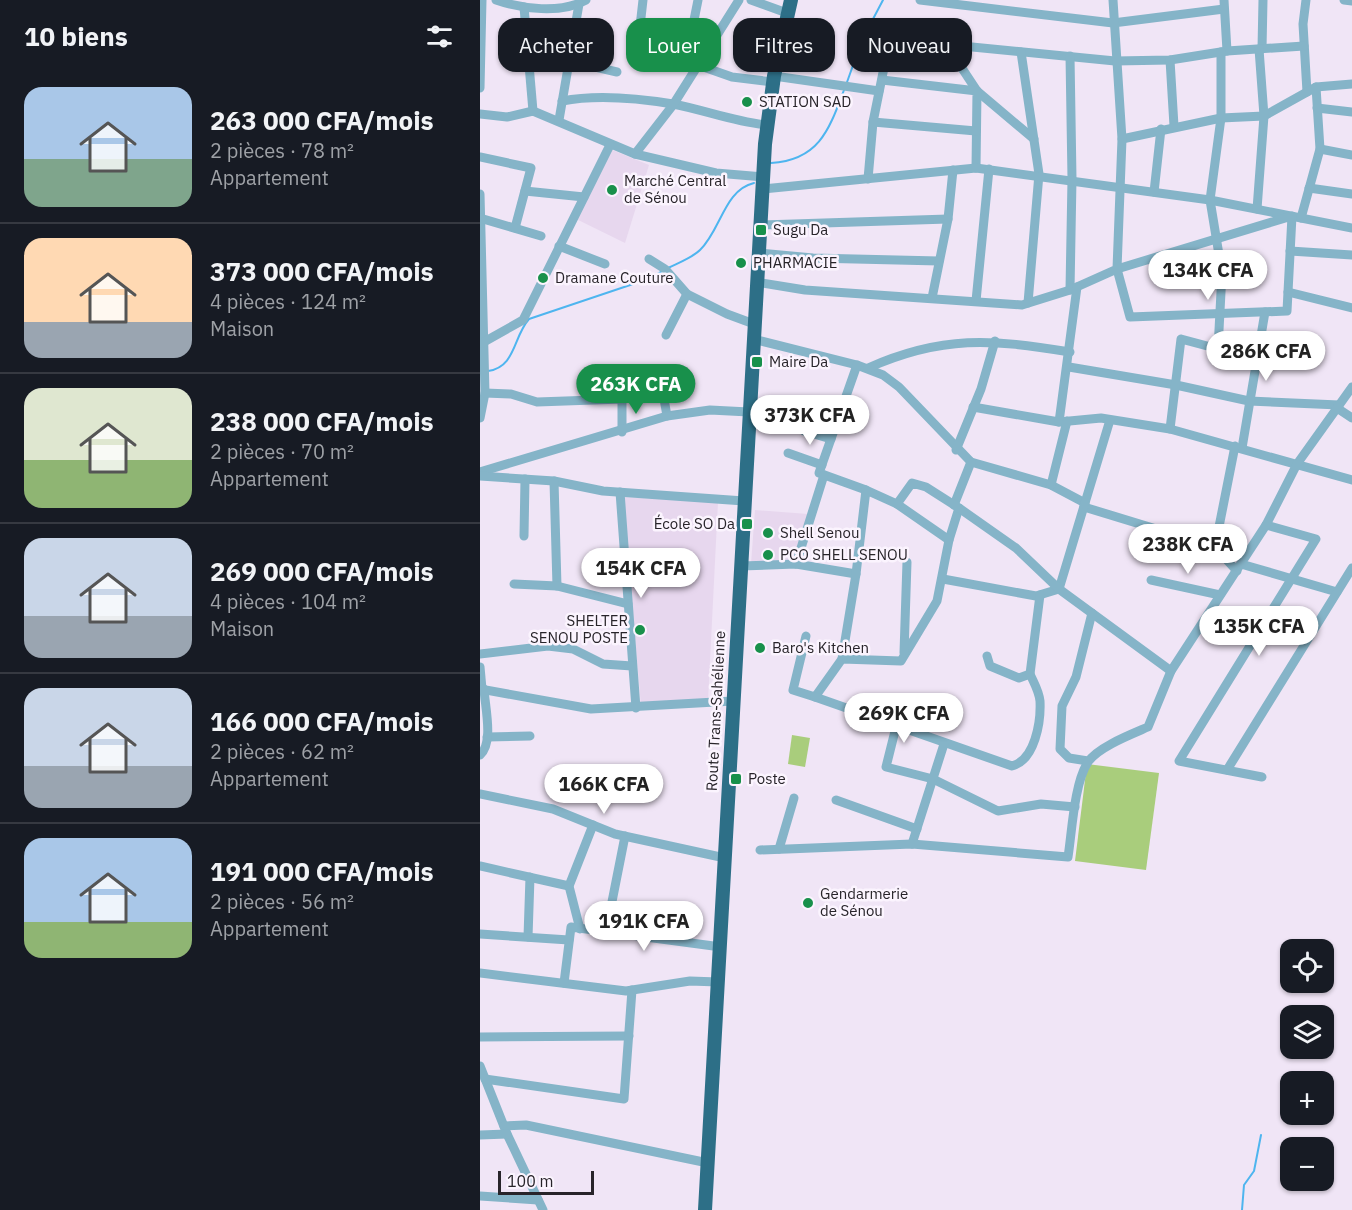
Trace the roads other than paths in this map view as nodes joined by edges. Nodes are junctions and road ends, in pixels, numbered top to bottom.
1 (482, 0) edge
2 (497, 0) edge
3 (643, 0) edge
4 (698, 0) edge
5 (739, 0) edge
6 (751, 0) edge
7 (920, 0) edge
8 (1113, 0) edge
9 (1263, 0) edge
10 (1306, 0) edge
11 (1344, 0) edge
12 (1352, 1) edge
13 (582, 2) edge
14 (957, 2) edge
15 (1224, 4) edge
16 (789, 6) edge
17 (524, 7) junction
18 (578, 18) edge
19 (640, 18) edge
20 (694, 18) edge
21 (1113, 23) junction
22 (721, 29) edge
23 (1304, 46) junction
24 (972, 47) edge
25 (481, 49) edge
26 (1261, 49) junction
27 (1021, 52) junction
28 (1224, 52) junction
29 (1070, 56) junction
30 (1170, 60) junction
31 (1115, 61) junction
32 (614, 71) edge
33 (567, 72) edge
34 (617, 72) dead end
35 (694, 72) edge
36 (719, 72) edge
37 (884, 72) edge
38 (964, 72) edge
39 (773, 79) junction
40 (882, 80) junction
41 (1352, 84) edge
42 (480, 88) edge
43 (1312, 89) junction
44 (879, 91) junction
45 (977, 92) junction
46 (562, 101) junction
47 (673, 105) junction
48 (1317, 108) junction
49 (533, 111) junction
50 (1352, 112) edge
51 (480, 114) edge
52 (1264, 116) junction
53 (1221, 117) junction
54 (559, 120) junction
55 (873, 122) junction
56 (767, 124) junction
57 (1174, 126) junction
58 (1161, 129) junction
59 (976, 131) junction
60 (1034, 139) junction
61 (1122, 139) junction
62 (610, 145) junction
63 (1320, 149) junction
64 (635, 154) junction
65 (1352, 155) edge
66 (480, 157) edge
67 (976, 168) junction
68 (989, 169) junction
69 (953, 170) junction
70 (1039, 174) junction
71 (868, 179) junction
72 (1072, 180) junction
73 (764, 183) junction
74 (1120, 187) junction
75 (1309, 188) junction
76 (525, 191) junction
77 (1154, 192) junction
78 (480, 194) edge
79 (1352, 194) edge
80 (584, 197) junction
81 (1210, 200) junction
82 (1257, 209) junction
83 (1297, 217) junction
84 (480, 218) edge
85 (948, 219) junction
86 (760, 225) junction
87 (515, 228) junction
88 (1352, 228) edge
89 (541, 236) dead end
90 (1215, 237) junction
91 (559, 246) junction
92 (1290, 252) junction
93 (758, 253) junction
94 (1352, 255) edge
95 (649, 259) dead end
96 (939, 261) junction
97 (605, 264) dead end
98 (1117, 269) junction
99 (756, 282) junction
100 (1074, 288) junction
101 (1288, 292) junction
102 (687, 294) junction
103 (932, 298) junction
104 (976, 301) junction
105 (1028, 303) junction
106 (1352, 308) edge
107 (1265, 312) junction
108 (1221, 314) junction
109 (754, 324) junction
110 (666, 335) dead end
111 (753, 339) junction
112 (995, 341) junction
113 (482, 345) edge
114 (1218, 349) junction
115 (1070, 352) junction
116 (1256, 359) junction
117 (857, 365) junction
118 (1068, 367) junction
119 (868, 369) junction
120 (1176, 385) junction
121 (1352, 387) edge
122 (485, 393) junction
123 (663, 393) dead end
124 (1249, 401) junction
125 (973, 407) junction
126 (1338, 407) junction
127 (749, 412) junction
128 (668, 416) junction
129 (480, 418) edge
130 (1352, 418) edge
131 (1110, 420) junction
132 (1063, 421) junction
133 (1170, 429) junction
134 (804, 431) dead end
135 (622, 432) junction
136 (831, 439) junction
137 (1239, 447) junction
138 (956, 450) junction
139 (788, 453) dead end
140 (971, 462) junction
141 (1297, 464) junction
142 (823, 470) junction
143 (480, 474) edge
144 (525, 478) junction
145 (1352, 480) edge
146 (554, 481) junction
147 (1051, 485) junction
148 (866, 490) junction
149 (620, 492) junction
150 (744, 501) junction
151 (897, 504) junction
152 (1085, 505) junction
153 (957, 507) junction
154 (1266, 525) junction
155 (524, 536) dead end
156 (950, 540) junction
157 (1215, 547) junction
158 (907, 562) dead end
159 (796, 564) junction
160 (741, 566) junction
161 (1239, 568) junction
162 (1352, 568) edge
163 (856, 574) junction
164 (944, 579) junction
165 (1292, 579) junction
166 (1151, 580) dead end
167 (514, 584) dead end
168 (557, 586) junction
169 (1059, 589) junction
170 (1337, 592) junction
171 (1040, 595) junction
172 (1220, 595) junction
173 (628, 604) junction
174 (1092, 613) junction
175 (806, 636) dead end
176 (480, 654) edge
177 (904, 656) junction
178 (987, 656) dead end
179 (842, 658) junction
180 (632, 666) junction
181 (480, 667) edge
182 (1171, 671) junction
183 (1030, 674) junction
184 (482, 689) edge
185 (815, 697) junction
186 (734, 701) junction
187 (636, 708) junction
188 (896, 727) junction
189 (530, 736) dead end
190 (487, 737) junction
191 (944, 744) junction
192 (480, 755) edge
193 (1088, 761) junction
194 (1227, 770) junction
195 (1262, 777) dead end
196 (933, 779) junction
197 (480, 794) edge
198 (795, 798) dead end
199 (836, 800) dead end
200 (1075, 807) junction
201 (593, 825) junction
202 (916, 830) junction
203 (625, 836) junction
204 (912, 844) junction
205 (779, 849) junction
206 (759, 850) dead end
207 (725, 858) junction
208 (480, 866) edge
209 (530, 877) junction
210 (569, 886) junction
211 (580, 929) junction
212 (606, 932) junction
213 (480, 934) edge
214 (528, 938) junction
215 (569, 940) junction
216 (721, 947) junction
217 (480, 973) edge
218 (718, 982) junction
219 (564, 983) junction
220 (632, 990) junction
221 (480, 1036) edge
222 (629, 1036) junction
223 (480, 1066) edge
224 (484, 1078) junction
225 (505, 1130) junction
226 (480, 1135) edge
227 (708, 1163) junction
228 (480, 1196) edge
229 (538, 1200) junction
230 (543, 1210) edge
231 (705, 1210) edge

1 - 25 street
2 - 17 street
3 - 19 street
4 - 20 street
5 - 22 street
6 - 16 street
7 - 14 street
8 - 21 street
9 - 26 street
10 - 23 street
11 - 12 street
13 - 17 street
13 - 18 street
14 - 21 street
15 - 21 street
15 - 28 street
16 - 39 highway, Route Trans-Sahélienne
17 - 49 street
21 - 31 street
23 - 26 street
23 - 43 street
24 - 27 street
25 - 42 street
26 - 28 street
26 - 52 street
27 - 29 street
27 - 60 street
28 - 30 street
28 - 53 street
29 - 31 street
29 - 72 street
30 - 31 street
30 - 57 street
31 - 61 street
32 - 34 street
33 - 46 street
35 - 47 street
36 - 39 street
37 - 40 street
38 - 45 street
39 - 44 street
39 - 56 highway, Route Trans-Sahélienne
40 - 44 street
40 - 45 street
41 - 43 street
43 - 48 street
43 - 52 street
44 - 55 street
45 - 59 street
45 - 60 street
46 - 47 street
46 - 54 street
47 - 56 street
47 - 64 street
48 - 50 street
48 - 63 street
49 - 51 street
49 - 54 street
52 - 53 street
52 - 82 street
53 - 57 street
53 - 81 street
54 - 62 street
55 - 59 street
55 - 71 street
56 - 73 highway, Route Trans-Sahélienne
57 - 58 street
58 - 61 street
58 - 77 street
59 - 67 street
60 - 70 street
61 - 74 street
62 - 64 street
62 - 80 street
63 - 65 street
63 - 75 street
64 - 73 street
66 - 76 street
67 - 68 street
67 - 69 street
68 - 70 street
68 - 104 street
69 - 71 street
69 - 85 street
70 - 72 street
70 - 105 street
71 - 73 street
72 - 74 street
72 - 100 street
73 - 86 highway, Route Trans-Sahélienne
74 - 77 street
74 - 98 street
75 - 79 street
75 - 83 street
76 - 80 street
76 - 87 street
77 - 81 street
78 - 84 street
80 - 91 street
81 - 82 street
81 - 90 street
82 - 83 street
83 - 88 street
83 - 90 street
83 - 92 street
84 - 87 street
84 - 113 street
85 - 86 street
85 - 96 street
86 - 93 highway, Route Trans-Sahélienne
87 - 89 street
90 - 98 street
90 - 108 street
91 - 97 street
91 - 113 street
92 - 94 street
92 - 101 street
93 - 96 street
93 - 99 highway, Route Trans-Sahélienne
95 - 102 street
96 - 103 street
98 - 100 street
98 - 108 street
99 - 103 street
99 - 109 highway, Route Trans-Sahélienne
100 - 105 street
100 - 115 street
101 - 106 street
101 - 107 street
102 - 109 street
102 - 110 street
103 - 104 street
104 - 105 street
107 - 108 street
107 - 116 street
108 - 114 street
109 - 111 highway, Route Trans-Sahélienne
111 - 117 street
111 - 127 highway, Route Trans-Sahélienne
112 - 115 street
112 - 119 street
112 - 125 street
113 - 122 street
114 - 116 street
114 - 120 street
115 - 118 street
116 - 124 street
117 - 119 street
117 - 136 street
118 - 120 street
118 - 132 street
119 - 138 street
120 - 124 street
120 - 133 street
121 - 126 street
122 - 129 street
122 - 135 street
123 - 128 street
124 - 126 street
124 - 137 street
125 - 132 street
125 - 138 street
126 - 130 street
126 - 141 street
127 - 128 street
127 - 150 highway, Route Trans-Sahélienne
128 - 135 street
131 - 132 street
131 - 133 street
131 - 152 street
132 - 147 street
133 - 137 street
134 - 136 street
135 - 143 street
136 - 142 street
137 - 141 street
137 - 157 street
138 - 140 street
139 - 142 street
140 - 147 street
140 - 153 street
141 - 145 street
141 - 154 street
142 - 148 street
142 - 159 street
143 - 144 street
144 - 146 street
144 - 155 street
146 - 149 street
146 - 168 street
147 - 152 street
148 - 151 street
148 - 163 street
149 - 150 street
149 - 173 street
150 - 160 highway, Route Trans-Sahélienne
151 - 153 street
151 - 156 street
152 - 157 street
152 - 169 street
153 - 156 street
153 - 169 street
154 - 161 street
154 - 165 street
156 - 164 street
157 - 161 street
158 - 177 street
159 - 160 street
159 - 163 street
160 - 186 highway, Route Trans-Sahélienne
161 - 165 street
161 - 172 street
162 - 170 street
163 - 179 street
164 - 171 street
164 - 177 street
165 - 170 street
165 - 194 street
166 - 172 street
167 - 168 street
168 - 173 street
169 - 171 street
169 - 174 street
170 - 194 street
171 - 183 street
172 - 182 street
173 - 180 street
174 - 182 street
174 - 193 street
175 - 185 street
176 - 180 street
177 - 179 street
178 - 183 street
179 - 185 street
180 - 187 street
181 - 184 street
182 - 193 street
183 - 191 street
184 - 187 street
184 - 190 street
185 - 188 street
186 - 187 street
186 - 207 highway, Route Trans-Sahélienne
188 - 191 street
188 - 196 street
189 - 190 street
190 - 192 street
191 - 196 street
193 - 200 street
194 - 195 street
196 - 200 street
196 - 202 street
197 - 201 street
198 - 205 street
199 - 202 street
200 - 204 street
201 - 203 street
201 - 210 street
202 - 204 street
203 - 207 street
203 - 212 street
204 - 205 street
205 - 206 street
207 - 216 highway, Route Trans-Sahélienne
208 - 209 street
209 - 210 street
209 - 214 street
210 - 211 street
211 - 212 street
211 - 215 street
212 - 216 street
213 - 214 street
214 - 215 street
215 - 219 street
216 - 218 highway, Route Trans-Sahélienne
217 - 219 street
218 - 220 street
218 - 227 highway, Route Trans-Sahélienne
219 - 220 street
220 - 222 street
221 - 222 street
222 - 224 street
223 - 224 street
224 - 225 street
225 - 226 street
225 - 227 street
225 - 229 street
227 - 231 highway, Route Trans-Sahélienne
228 - 229 street
229 - 230 street

